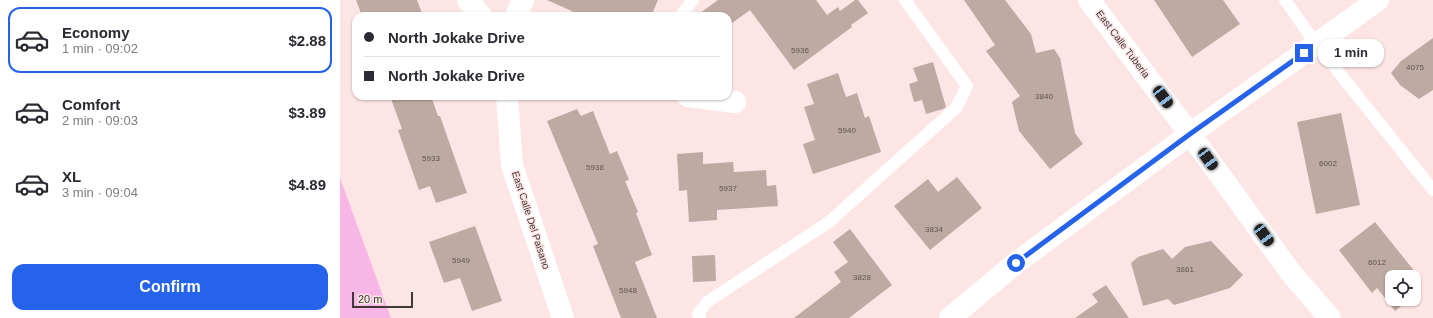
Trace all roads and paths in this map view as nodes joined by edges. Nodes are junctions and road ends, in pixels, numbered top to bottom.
1 (468, 0) edge
2 (523, 0) edge
3 (693, 0) edge
4 (905, 0) edge
5 (1089, 0) edge
6 (1284, 0) edge
7 (1378, 0) edge
8 (478, 12) edge
9 (518, 12) edge
10 (683, 12) edge
11 (1316, 44) junction
12 (508, 100) edge
13 (719, 100) edge
14 (735, 102) dead end
15 (1190, 134) junction
16 (1433, 190) edge
17 (563, 318) edge
18 (700, 318) edge
19 (950, 318) edge
20 (1330, 318) edge

1 - 8 street
2 - 9 street
3 - 10 lane
4 - 18 lane
5 - 15 street, East Calle Tuberia
6 - 11 lane
7 - 11 street
11 - 15 street
11 - 16 lane
12 - 17 street, East Calle Del Paisano
13 - 14 street
15 - 19 street
15 - 20 street, East Calle Tuberia

